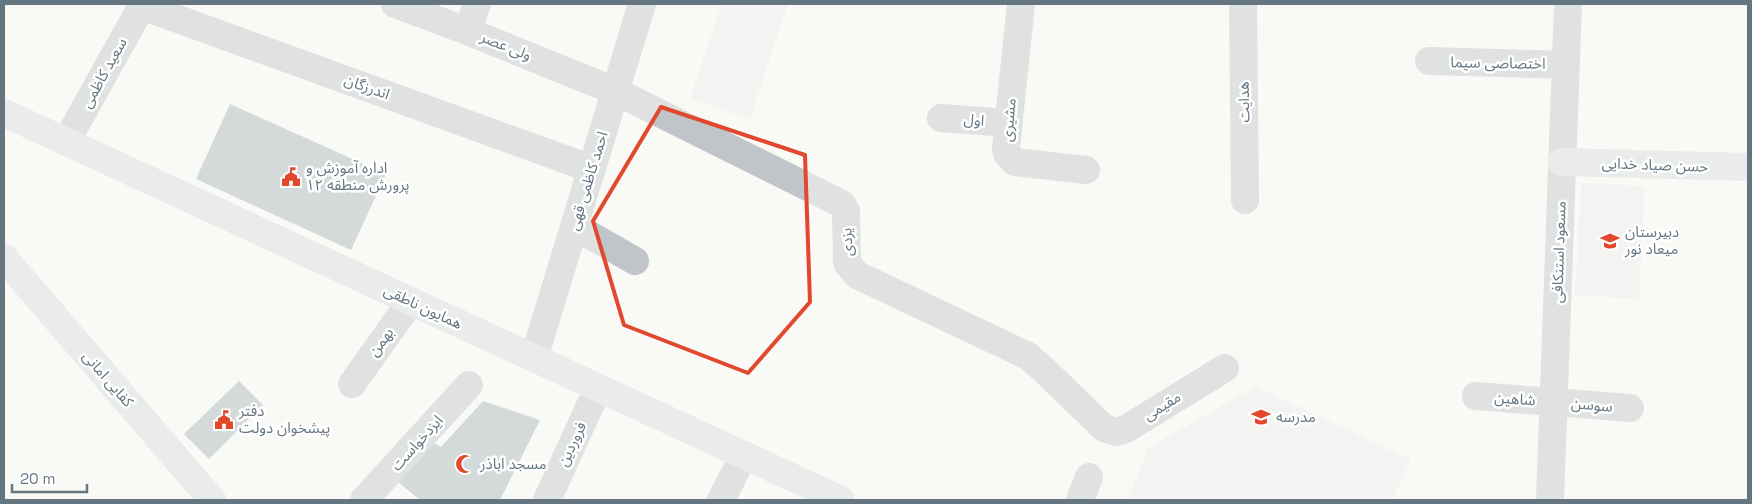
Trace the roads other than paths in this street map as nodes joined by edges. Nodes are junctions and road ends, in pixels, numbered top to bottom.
1 (144, 4) edge
2 (395, 4) edge
3 (477, 4) edge
4 (642, 4) edge
5 (1022, 4) edge
6 (1242, 4) edge
7 (1568, 4) edge
8 (467, 31) junction
9 (1429, 61) dead end
10 (1566, 65) junction
11 (615, 91) junction
12 (4, 113) edge
13 (941, 118) dead end
14 (1008, 123) junction
15 (66, 142) junction
16 (1562, 162) junction
17 (592, 168) junction
18 (1748, 168) edge
19 (1086, 170) dead end
20 (1245, 200) dead end
21 (574, 226) junction
22 (4, 258) edge
23 (635, 261) dead end
24 (411, 301) junction
25 (534, 358) junction
26 (1225, 368) dead end
27 (352, 384) dead end
28 (469, 385) dead end
29 (598, 388) junction
30 (1476, 396) dead end
31 (1554, 401) junction
32 (1630, 408) dead end
33 (1098, 423) joint
34 (744, 455) junction
35 (212, 500) edge
36 (364, 500) edge
37 (547, 500) edge
38 (721, 500) edge
39 (841, 500) edge
40 (1550, 500) edge

1 - 15 street, سعید کاظمی
1 - 17 street, اندرزگان
2 - 8 street, ولی عصر
3 - 8 street
4 - 11 street, احمد کاظمی قهی
5 - 14 street, مشیری
6 - 20 street, هدایت
7 - 10 street, مسعود استنکافی
8 - 11 street, ولی عصر
9 - 10 street, اختصاصی سیما
10 - 16 street, مسعود استنکافی
11 - 17 street, احمد کاظمی قهی
11 - 33 street, یزدی
12 - 15 main road, همایون ناطقی
13 - 14 street, اول
14 - 19 street, مشیری
15 - 24 main road, همایون ناطقی
16 - 18 main road, حسن صیاد خدایی
16 - 31 street, مسعود استنکافی
17 - 21 street, احمد کاظمی قهی
21 - 23 street
21 - 25 street, احمد کاظمی قهی
22 - 35 main road, کفایی امانی
24 - 25 main road, همایون ناطقی
24 - 27 street, بهمن
25 - 29 main road, همایون ناطقی
26 - 33 street, مقیمی
28 - 36 street, ایزدخواست
29 - 34 main road, همایون ناطقی
29 - 37 street, فروردین
30 - 31 street, شاهین
31 - 32 street, سوسن
31 - 40 street, مسعود استنکافی
34 - 38 street
34 - 39 main road, همایون ناطقی

